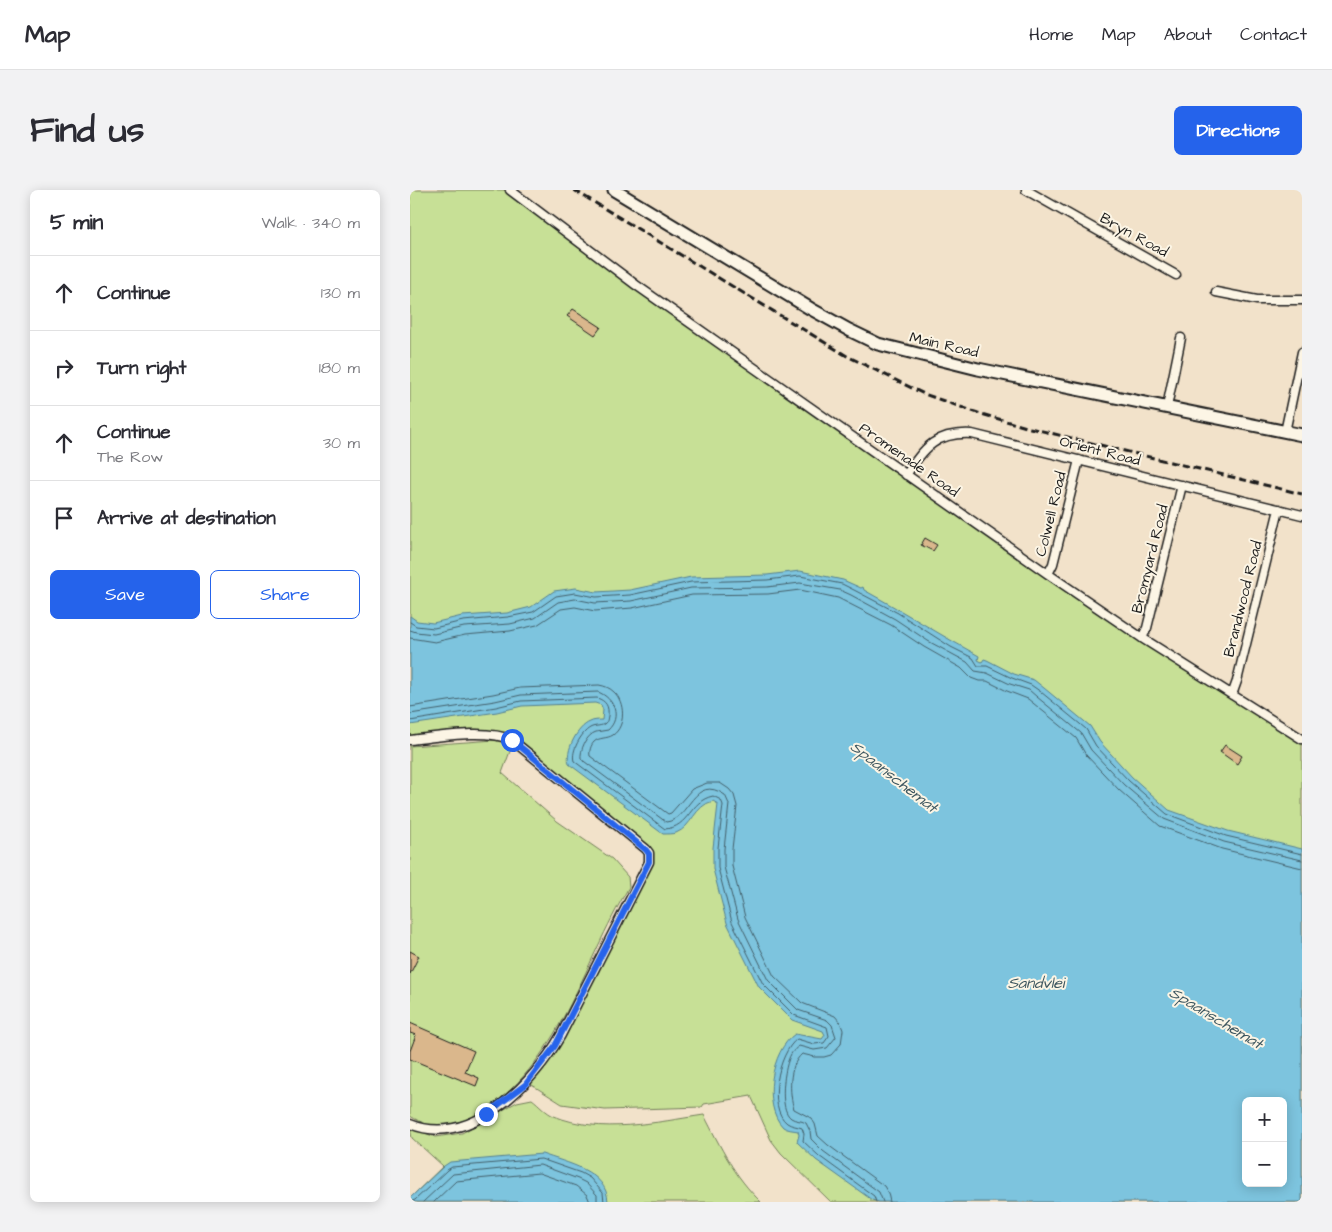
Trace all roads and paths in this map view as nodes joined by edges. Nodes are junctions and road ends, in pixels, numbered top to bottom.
1 (510, 190) edge
2 (614, 190) edge
3 (1026, 190) edge
4 (1176, 274) dead end
5 (1216, 292) dead end
6 (1302, 300) edge
7 (1182, 338) dead end
8 (1302, 352) edge
9 (1167, 407) junction
10 (1285, 432) junction
11 (1302, 435) edge
12 (1079, 460) junction
13 (906, 475) junction
14 (1182, 485) junction
15 (1279, 510) junction
16 (1302, 515) edge
17 (1048, 574) junction
18 (1142, 638) junction
19 (1232, 695) junction
20 (1302, 739) edge
21 (410, 740) edge
22 (410, 1124) edge

1 - 13 street, Promenade Road
2 - 9 main road, Main Road
3 - 4 street, Bryn Road
5 - 6 street
7 - 9 street
8 - 10 street
9 - 10 main road, Main Road
10 - 11 main road, Main Road
12 - 13 street, Orient Road
12 - 14 street, Orient Road
12 - 17 street, Colwell Road
13 - 17 street, Promenade Road
14 - 15 street, Orient Road
14 - 18 street, Bromyard Road
15 - 16 street, Orient Road
15 - 19 street, Brandwood Road
17 - 18 street, Promenade Road
18 - 19 street, Promenade Road
19 - 20 street, Promenade Road
21 - 22 street

